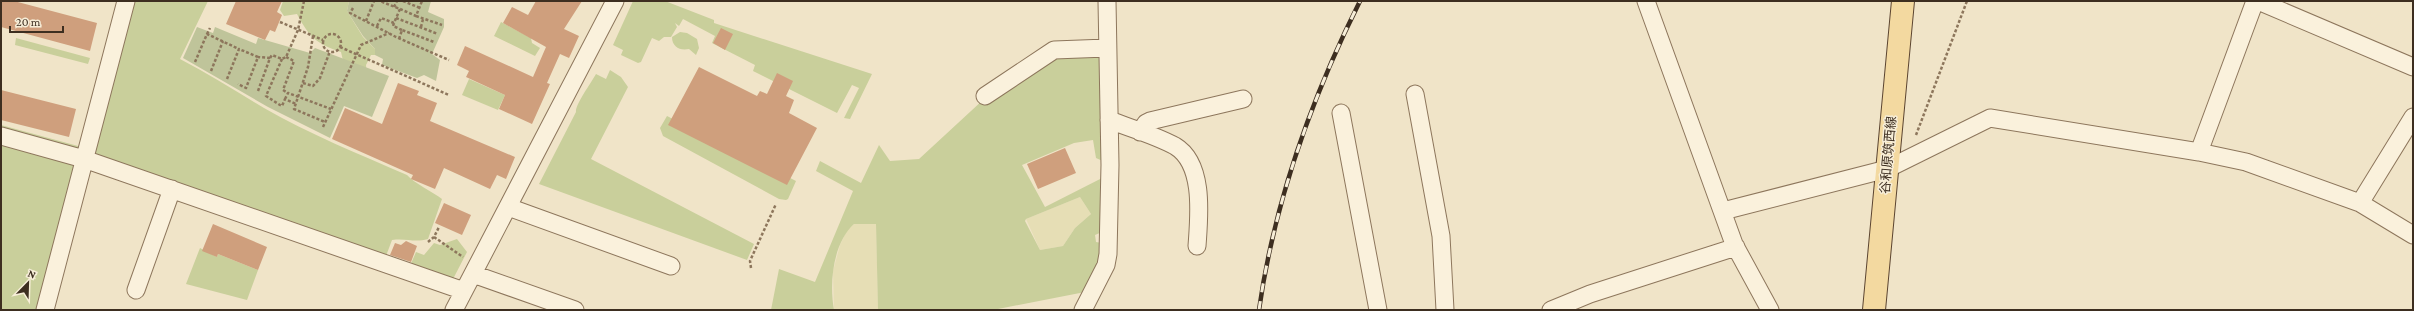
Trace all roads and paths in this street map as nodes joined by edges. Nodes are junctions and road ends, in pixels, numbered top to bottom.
1 (126, 1) edge
2 (304, 1) edge
3 (374, 1) edge
4 (380, 1) edge
5 (397, 1) edge
6 (403, 1) edge
7 (422, 1) edge
8 (615, 1) edge
9 (1107, 1) edge
10 (1646, 1) edge
11 (1903, 1) edge
12 (1967, 1) edge
13 (2257, 1) edge
14 (394, 7) junction
15 (352, 8) dead end
16 (420, 8) junction
17 (400, 10) junction
18 (416, 16) junction
19 (396, 18) junction
20 (424, 19) junction
21 (366, 21) junction
22 (280, 22) dead end
23 (394, 23) junction
24 (442, 25) dead end
25 (377, 26) junction
26 (421, 27) junction
27 (210, 28) dead end
28 (298, 30) junction
29 (402, 30) junction
30 (389, 33) junction
31 (207, 34) junction
32 (438, 34) dead end
33 (313, 36) junction
34 (399, 39) junction
35 (323, 40) junction
36 (223, 41) junction
37 (434, 42) dead end
38 (340, 47) junction
39 (1107, 48) junction
40 (239, 49) junction
41 (330, 52) junction
42 (355, 54) junction
43 (258, 57) junction
44 (286, 57) junction
45 (270, 58) junction
46 (282, 59) junction
47 (449, 60) dead end
48 (195, 62) dead end
49 (2413, 67) edge
50 (211, 71) dead end
51 (227, 79) dead end
52 (303, 83) junction
53 (238, 84) dead end
54 (258, 91) dead end
55 (288, 92) junction
56 (1415, 94) dead end
57 (449, 95) dead end
58 (985, 96) dead end
59 (298, 97) junction
60 (285, 99) junction
61 (1243, 99) dead end
62 (296, 104) junction
63 (331, 109) junction
64 (1341, 113) dead end
65 (2413, 117) edge
66 (1109, 120) junction
67 (326, 122) junction
68 (323, 127) dead end
69 (1140, 132) junction
70 (1, 136) edge
71 (1921, 152) junction
72 (2199, 152) junction
73 (84, 159) junction
74 (1887, 169) junction
75 (172, 189) junction
76 (2360, 203) junction
77 (776, 204) dead end
78 (508, 206) junction
79 (1723, 211) junction
80 (439, 227) dead end
81 (2413, 235) edge
82 (434, 237) junction
83 (428, 242) dead end
84 (1197, 246) dead end
85 (1736, 247) junction
86 (671, 266) dead end
87 (471, 267) junction
88 (751, 268) dead end
89 (136, 290) dead end
90 (464, 291) junction
91 (45, 310) edge
92 (454, 310) edge
93 (575, 310) edge
94 (1083, 310) edge
95 (1378, 310) edge
96 (1445, 310) edge
97 (1551, 310) edge
98 (1770, 310) edge
99 (1874, 310) edge

1 - 73 street
2 - 28 path
3 - 21 path
4 - 14 path
5 - 14 path
6 - 16 path
7 - 16 path
8 - 78 street
9 - 39 street
10 - 79 street
11 - 74 main road, 谷和原筑西線
12 - 71 path
13 - 49 street
13 - 72 street
14 - 17 path
15 - 21 path
16 - 18 path
17 - 18 path
17 - 19 path
18 - 20 path
19 - 23 path
19 - 26 path
20 - 24 path
20 - 26 path
21 - 25 path
22 - 28 path
23 - 25 path
23 - 29 path
25 - 30 path
26 - 32 path
27 - 31 path
28 - 33 path
28 - 44 path
29 - 34 path
29 - 37 path
30 - 34 path
30 - 42 path
31 - 36 path
31 - 48 path
33 - 35 path
33 - 52 path
34 - 47 path
35 - 38 path
35 - 41 path
36 - 40 path
36 - 50 path
38 - 41 path
38 - 42 path
39 - 58 street
39 - 66 street
40 - 43 path
40 - 51 path
41 - 52 path
42 - 57 path
42 - 63 path
43 - 45 path
43 - 53 path
44 - 46 path
44 - 55 path
45 - 46 path
45 - 54 path
46 - 60 path
52 - 59 path
55 - 59 path
55 - 60 path
56 - 96 street
59 - 62 path
59 - 63 path
60 - 62 path
61 - 69 street
62 - 67 path
63 - 67 path
64 - 95 street
65 - 76 street
66 - 69 street
66 - 94 street
67 - 68 path
69 - 84 street
70 - 73 street
71 - 72 street
71 - 74 street
72 - 76 street
73 - 75 street
73 - 91 street
74 - 79 street
74 - 99 main road, 谷和原筑西線
75 - 89 street
75 - 90 street
76 - 81 street
77 - 88 path
78 - 86 street
78 - 87 street
79 - 85 street
80 - 82 path
82 - 83 path
82 - 87 path
85 - 97 street
85 - 98 street
87 - 90 street
87 - 93 street
90 - 92 street

